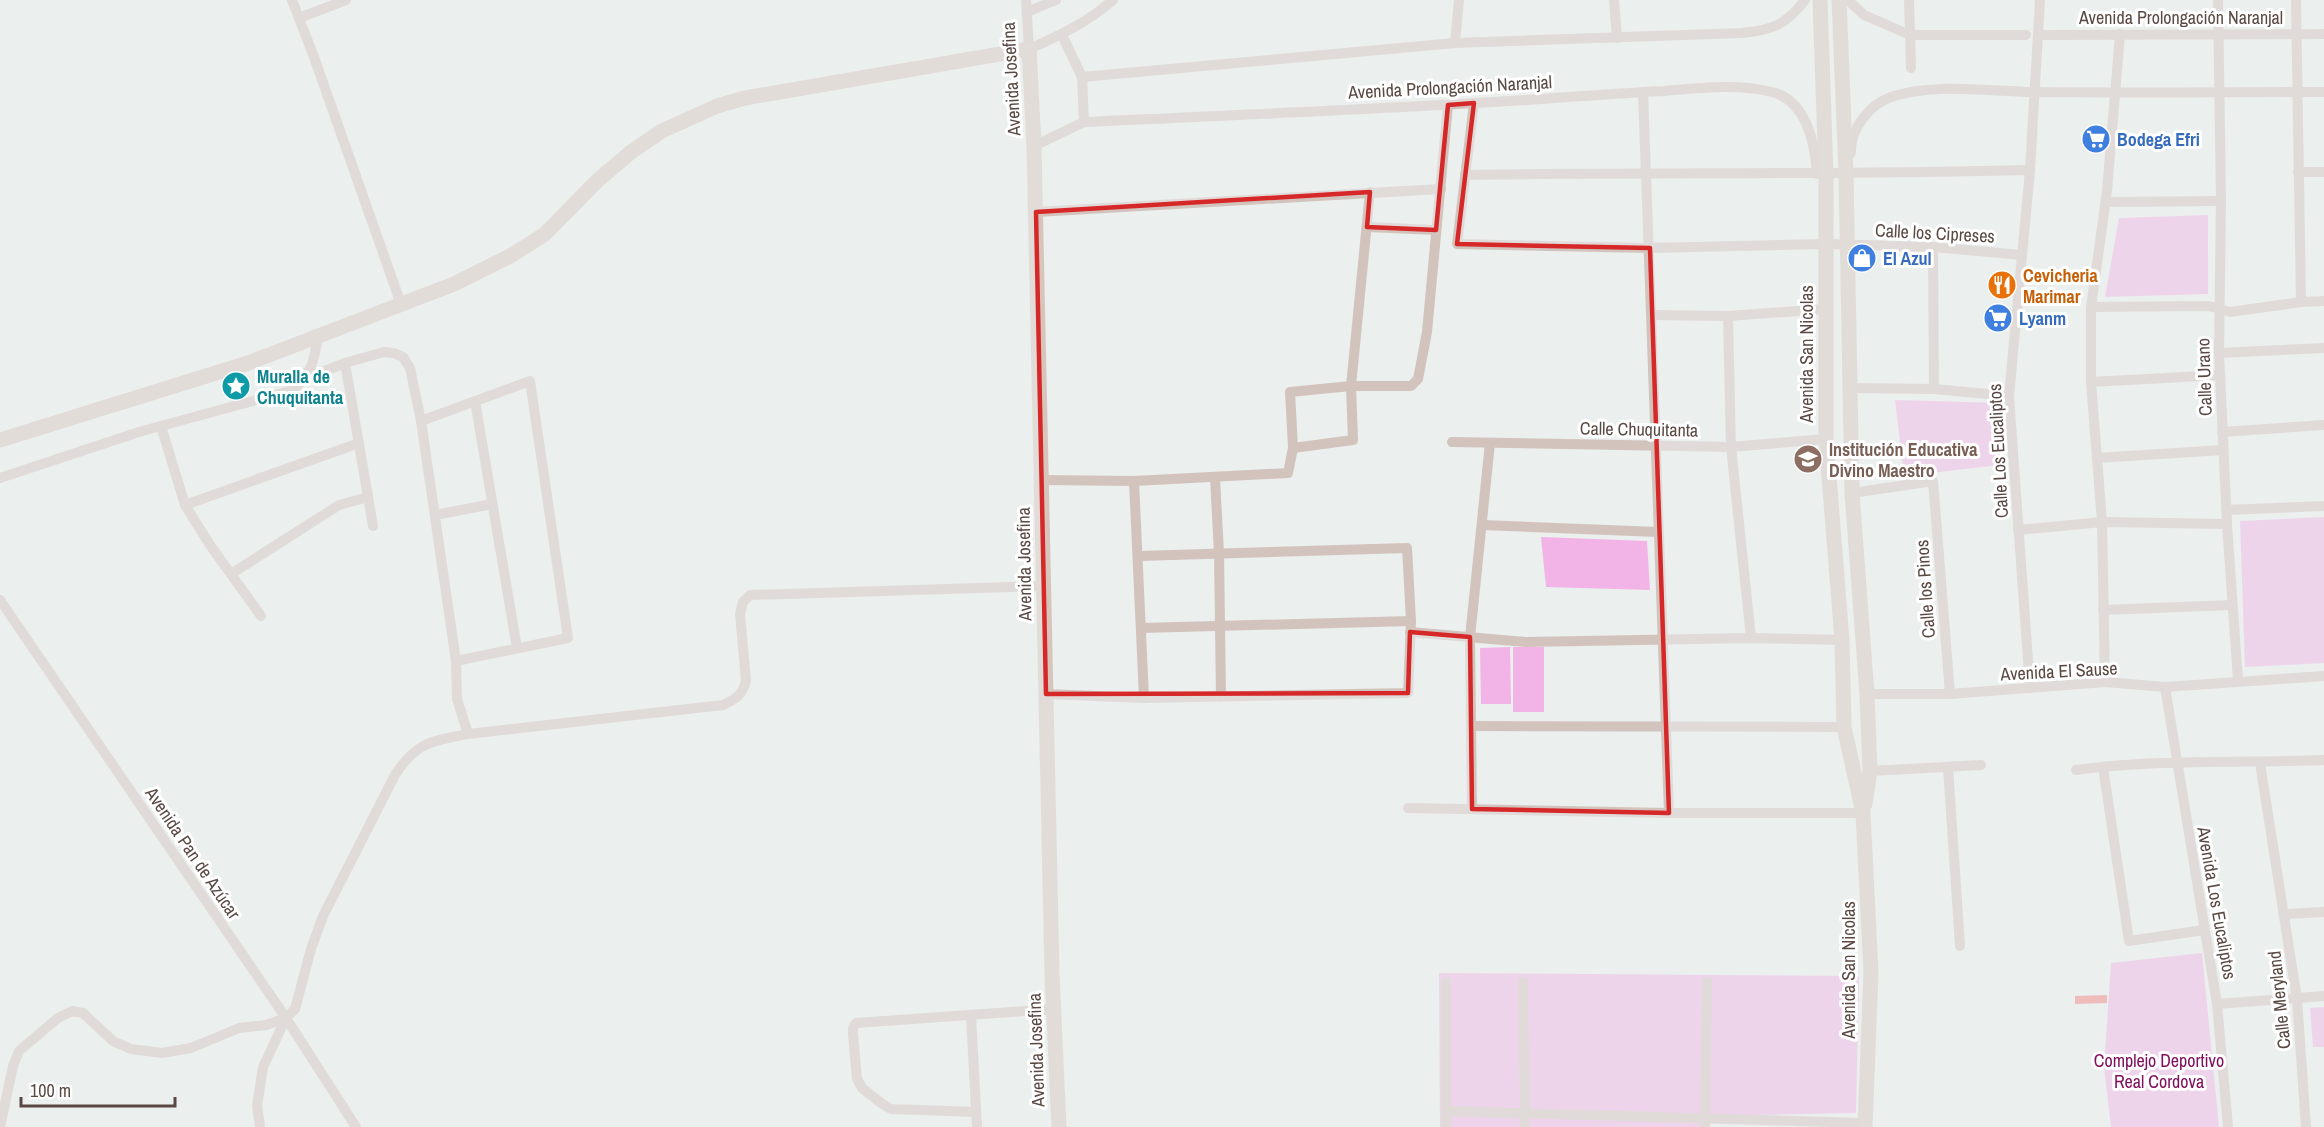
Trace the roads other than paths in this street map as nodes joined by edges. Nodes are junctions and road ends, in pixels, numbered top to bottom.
1 (292, 0) edge
2 (346, 0) edge
3 (1026, 0) edge
4 (1056, 0) edge
5 (1113, 0) edge
6 (1459, 0) edge
7 (1614, 0) edge
8 (1805, 0) edge
9 (1820, 0) edge
10 (1839, 0) edge
11 (1848, 0) edge
12 (1908, 0) edge
13 (2040, 0) edge
14 (2218, 0) edge
15 (2296, 0) edge
16 (1027, 12) junction
17 (300, 18) junction
18 (2218, 33) junction
19 (2297, 33) junction
20 (2120, 34) junction
21 (2324, 34) edge
22 (1062, 35) junction
23 (1910, 35) junction
24 (2026, 35) dead end
25 (2039, 35) junction
26 (1617, 38) junction
27 (1455, 43) junction
28 (1029, 49) junction
29 (1911, 69) dead end
30 (1082, 77) junction
31 (1643, 92) junction
32 (2035, 92) junction
33 (2115, 92) junction
34 (2218, 92) junction
35 (2296, 92) junction
36 (2324, 92) edge
37 (1474, 103) junction
38 (1448, 105) junction
39 (1084, 122) junction
40 (1034, 146) junction
41 (2030, 170) junction
42 (1646, 172) junction
43 (2298, 172) junction
44 (2324, 172) edge
45 (1822, 174) junction
46 (1848, 174) junction
47 (1465, 175) junction
48 (1441, 189) junction
49 (1370, 192) junction
50 (2106, 201) junction
51 (2221, 201) junction
52 (1036, 212) junction
53 (1367, 227) junction
54 (1436, 230) junction
55 (1826, 244) junction
56 (1847, 245) junction
57 (1933, 247) junction
58 (1650, 248) junction
59 (2022, 255) junction
60 (2324, 301) edge
61 (2301, 302) junction
62 (400, 304) junction
63 (2091, 307) junction
64 (1825, 309) junction
65 (2219, 309) junction
66 (1652, 315) junction
67 (1728, 316) junction
68 (318, 337) junction
69 (2324, 348) edge
70 (2219, 353) junction
71 (345, 363) junction
72 (2220, 375) junction
73 (307, 378) junction
74 (2091, 382) junction
75 (1351, 386) junction
76 (1849, 388) junction
77 (1934, 389) junction
78 (2009, 396) junction
79 (475, 401) junction
80 (421, 421) junction
81 (2324, 425) edge
82 (162, 426) junction
83 (2222, 432) junction
84 (1826, 439) junction
85 (0, 440) edge
86 (1452, 442) dead end
87 (359, 443) junction
88 (1490, 443) junction
89 (1655, 447) junction
90 (1731, 447) junction
91 (1293, 448) junction
92 (2223, 450) junction
93 (2097, 458) junction
94 (0, 478) edge
95 (1215, 478) junction
96 (1042, 480) junction
97 (1134, 481) junction
98 (1852, 493) junction
99 (368, 497) junction
100 (492, 504) junction
101 (185, 505) junction
102 (2324, 506) edge
103 (2226, 510) junction
104 (435, 515) junction
105 (2102, 522) junction
106 (2227, 524) junction
107 (1482, 525) junction
108 (373, 526) dead end
109 (2018, 530) junction
110 (1658, 532) junction
111 (1219, 553) junction
112 (1139, 556) junction
113 (231, 574) junction
114 (1044, 586) junction
115 (0, 600) edge
116 (2232, 605) junction
117 (2103, 610) junction
118 (261, 616) dead end
119 (1220, 626) junction
120 (1411, 626) junction
121 (1141, 628) junction
122 (1470, 637) junction
123 (1751, 638) junction
124 (1842, 640) junction
125 (1662, 641) junction
126 (517, 648) junction
127 (456, 661) junction
128 (2324, 676) edge
129 (2238, 681) junction
130 (2105, 682) junction
131 (2165, 687) junction
132 (2030, 688) junction
133 (1046, 694) junction
134 (1867, 694) junction
135 (1950, 694) junction
136 (1221, 697) junction
137 (1143, 698) junction
138 (1472, 726) junction
139 (1665, 726) junction
140 (1844, 726) junction
141 (468, 735) junction
142 (2324, 760) edge
143 (2177, 762) junction
144 (2260, 763) junction
145 (1981, 765) dead end
146 (2103, 766) junction
147 (1948, 767) junction
148 (2076, 770) dead end
149 (1870, 771) junction
150 (1408, 808) dead end
151 (1472, 809) junction
152 (1669, 813) junction
153 (1863, 813) junction
154 (2324, 912) edge
155 (2285, 914) junction
156 (2204, 930) junction
157 (1960, 946) dead end
158 (1446, 982) dead end
159 (1523, 982) dead end
160 (1707, 982) dead end
161 (2324, 996) edge
162 (2297, 999) junction
163 (2217, 1004) junction
164 (1054, 1009) junction
165 (971, 1016) junction
166 (286, 1017) junction
167 (1446, 1111) junction
168 (976, 1112) junction
169 (1525, 1114) junction
170 (1705, 1123) edge
171 (1787, 1124) edge
172 (1865, 1125) edge
173 (0, 1127) edge
174 (260, 1127) edge
175 (356, 1127) edge
176 (977, 1127) edge
177 (1059, 1127) edge
178 (1446, 1127) edge
179 (1525, 1127) edge
180 (2228, 1127) edge
181 (2306, 1127) edge

1 - 17 street
2 - 17 street
3 - 16 street, Avenida Josefina
4 - 16 street
5 - 22 street
6 - 27 street
7 - 26 street
8 - 26 street
9 - 45 street, Avenida San Nicolas
10 - 46 street, Avenida San Nicolas
11 - 23 street
12 - 23 street
13 - 25 street, Calle Los Eucaliptos
14 - 18 street, Calle Urano
15 - 19 street
16 - 28 street, Avenida Josefina
17 - 62 street
18 - 19 street, Avenida Prolongación Naranjal
18 - 20 street, Avenida Prolongación Naranjal
18 - 34 street, Calle Urano
19 - 21 street, Avenida Prolongación Naranjal
19 - 35 street
20 - 25 street, Avenida Prolongación Naranjal
20 - 33 street
22 - 28 street
22 - 30 street
23 - 24 street
23 - 29 street
25 - 32 street, Calle Los Eucaliptos
26 - 27 street
27 - 30 street
28 - 40 street, Avenida Josefina
28 - 62 street
30 - 39 street
31 - 37 street, Avenida Prolongación Naranjal
31 - 42 street
31 - 45 street, Avenida Prolongación Naranjal
32 - 33 street
32 - 41 street, Calle Los Eucaliptos
32 - 46 street
33 - 34 street
33 - 50 street
34 - 35 street
34 - 51 street, Calle Urano
35 - 36 street
35 - 43 street
37 - 38 street, Avenida Prolongación Naranjal
37 - 47 street
38 - 39 street, Avenida Prolongación Naranjal
38 - 48 street
39 - 40 street, Avenida Prolongación Naranjal
40 - 52 street, Avenida Josefina
41 - 46 street
41 - 59 street, Calle Los Eucaliptos
42 - 45 street
42 - 47 street
42 - 58 street
43 - 44 street
43 - 61 street
45 - 46 street
45 - 55 street, Avenida San Nicolas
46 - 56 street, Avenida San Nicolas
47 - 58 street, Calle los Cipreses
48 - 49 street
48 - 54 street
49 - 52 street
49 - 53 street
50 - 51 street
50 - 63 street
51 - 65 street, Calle Urano
52 - 96 street, Avenida Josefina
53 - 54 street
53 - 75 street
54 - 75 street
55 - 56 street, Calle los Cipreses
55 - 58 street, Calle los Cipreses
55 - 64 street, Avenida San Nicolas
56 - 57 street, Calle los Cipreses
56 - 76 street, Avenida San Nicolas
57 - 59 street, Calle los Cipreses
57 - 77 street
58 - 66 street
59 - 78 street, Calle Los Eucaliptos
60 - 61 street
61 - 65 street
62 - 68 street
63 - 65 street
63 - 74 street
64 - 67 street
64 - 84 street, Avenida San Nicolas
65 - 70 street, Calle Urano
66 - 67 street
66 - 89 street
67 - 90 street
68 - 73 street
68 - 85 street
69 - 70 street
70 - 72 street, Calle Urano
71 - 73 street
71 - 80 street
71 - 87 street
72 - 74 street
72 - 83 street, Calle Urano
73 - 82 street
74 - 93 street
75 - 91 street
75 - 91 street
76 - 77 street
76 - 98 street, Avenida San Nicolas
77 - 78 street
78 - 109 street, Calle Los Eucaliptos
79 - 80 street
79 - 100 street
79 - 126 street
80 - 104 street
81 - 83 street
82 - 94 street
82 - 101 street
83 - 92 street, Calle Urano
84 - 90 street, Calle Chuquitanta
84 - 124 street, Avenida San Nicolas
86 - 88 street, Calle Chuquitanta
87 - 99 street
87 - 101 street
88 - 89 street, Calle Chuquitanta
88 - 107 street
89 - 90 street, Calle Chuquitanta
89 - 110 street
90 - 123 street
91 - 95 street
92 - 93 street
92 - 103 street, Calle Urano
93 - 105 street
95 - 97 street
95 - 111 street
96 - 97 street
96 - 114 street, Avenida Josefina
97 - 112 street
98 - 134 street, Avenida San Nicolas
98 - 135 street, Calle los Pinos
99 - 108 street
99 - 113 street
100 - 104 street
100 - 126 street
101 - 113 street
102 - 103 street
103 - 106 street, Calle Urano
104 - 127 street
105 - 106 street
105 - 109 street
105 - 117 street
106 - 116 street, Calle Urano
107 - 110 street
107 - 122 street
109 - 132 street, Calle Los Eucaliptos
110 - 125 street
111 - 112 street
111 - 119 street
111 - 120 street
112 - 121 street
113 - 118 street
114 - 133 street, Avenida Josefina
114 - 141 street
115 - 166 street, Avenida Pan de Azúcar
116 - 117 street
116 - 129 street, Calle Urano
117 - 130 street
119 - 120 street
119 - 121 street
119 - 136 street
120 - 122 street
120 - 136 street
121 - 137 street
122 - 125 street
122 - 138 street
123 - 124 street
123 - 125 street
124 - 140 street, Avenida San Nicolas
125 - 139 street
126 - 127 street
127 - 141 street
128 - 129 street, Avenida El Sause
129 - 131 street, Avenida El Sause
130 - 131 street, Avenida El Sause
130 - 132 street, Avenida El Sause
131 - 143 street, Avenida Los Eucaliptos
132 - 135 street, Avenida El Sause
133 - 137 street
133 - 164 street, Avenida Josefina
134 - 135 street, Avenida El Sause
134 - 149 street, Avenida San Nicolas
136 - 137 street
138 - 139 street
138 - 151 street
139 - 140 street
139 - 152 street
140 - 153 street, Avenida San Nicolas
141 - 166 street
142 - 144 street
143 - 144 street
143 - 146 street
143 - 156 street, Avenida Los Eucaliptos
144 - 155 street, Calle Meryland
145 - 147 street
146 - 148 street
146 - 156 street
147 - 149 street
147 - 157 street
149 - 153 street, Avenida San Nicolas
150 - 151 street
151 - 152 street
152 - 153 street
153 - 172 street, Avenida San Nicolas
154 - 155 street
155 - 162 street, Calle Meryland
156 - 163 street, Avenida Los Eucaliptos
158 - 167 street
159 - 169 street
160 - 170 street
161 - 162 street
162 - 163 street
162 - 181 street, Calle Meryland
163 - 180 street, Avenida Los Eucaliptos
164 - 165 street
164 - 177 street, Avenida Josefina
165 - 168 street
165 - 168 street
166 - 173 street
166 - 174 street
166 - 175 street, Avenida Pan de Azúcar
167 - 169 street
167 - 178 street
168 - 176 street
169 - 170 street
169 - 179 street
170 - 171 street
171 - 172 street

